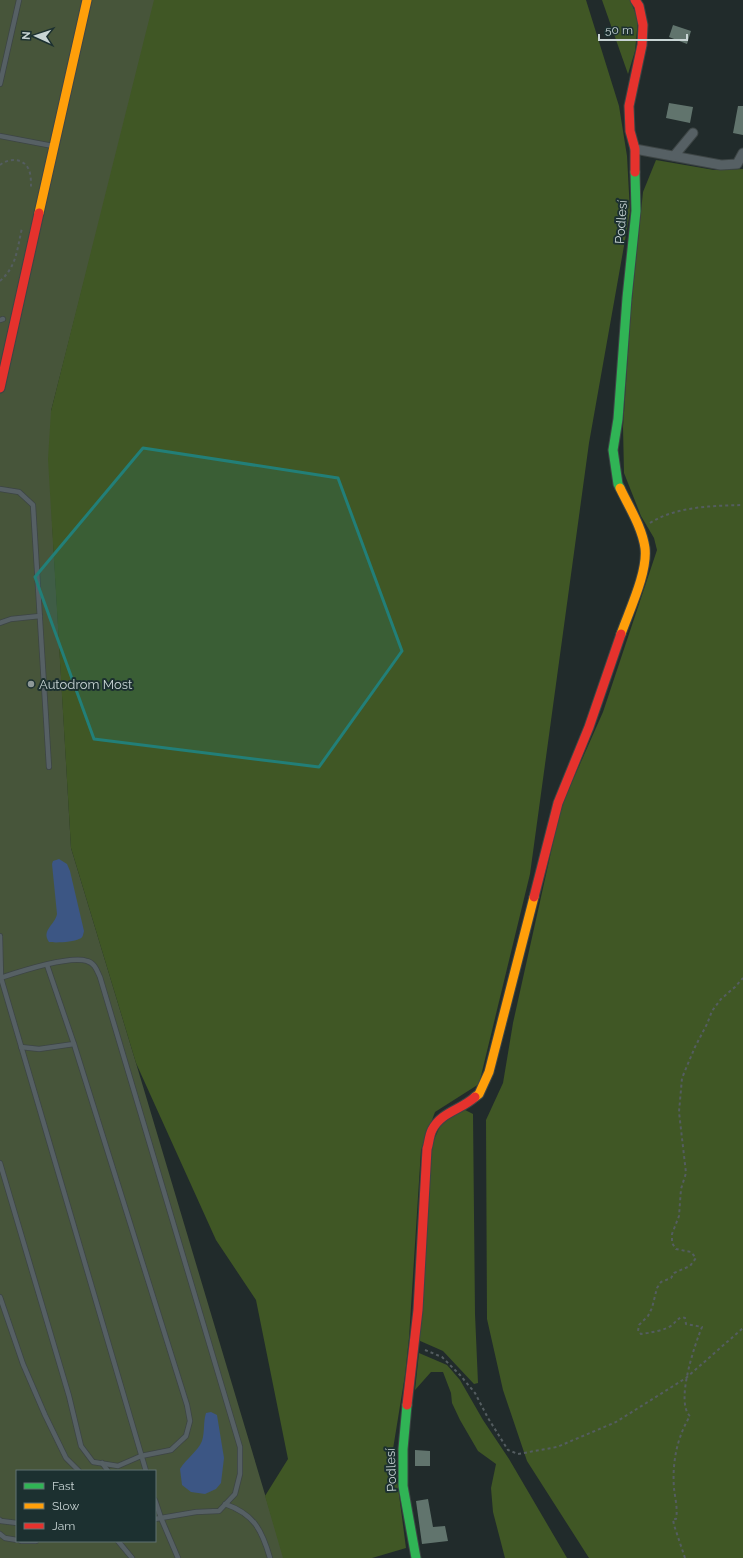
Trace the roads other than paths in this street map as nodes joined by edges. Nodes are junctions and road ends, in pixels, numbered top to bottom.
1 (19, 0) edge
2 (87, 0) edge
3 (640, 2) edge
4 (0, 84) edge
5 (693, 133) dead end
6 (0, 136) edge
7 (54, 146) junction
8 (635, 149) junction
9 (743, 153) edge
10 (674, 156) junction
11 (0, 388) edge
12 (0, 489) edge
13 (40, 616) junction
14 (0, 623) edge
15 (49, 767) dead end
16 (0, 936) edge
17 (47, 965) junction
18 (0, 978) edge
19 (74, 1044) junction
20 (21, 1046) junction
21 (0, 1163) edge
22 (0, 1297) edge
23 (141, 1456) junction
24 (102, 1464) junction
25 (77, 1470) edge
26 (107, 1470) edge
27 (146, 1470) edge
28 (156, 1503) edge
29 (225, 1504) junction
30 (161, 1518) junction
31 (156, 1519) edge
32 (0, 1520) edge
33 (16, 1523) edge
34 (0, 1534) edge
35 (16, 1540) edge
36 (119, 1542) edge
37 (132, 1558) edge
38 (178, 1558) edge
39 (270, 1558) edge
40 (416, 1558) edge

1 - 4 lane
2 - 7 street
3 - 8 street, Podlesí
5 - 10 street
6 - 7 lane
7 - 11 street
8 - 10 street
8 - 40 street, Podlesí
9 - 10 street
12 - 13 lane
13 - 14 lane
13 - 15 lane
16 - 18 lane
17 - 18 lane
17 - 19 lane
17 - 29 lane
18 - 20 lane
19 - 20 lane
19 - 23 lane
20 - 23 lane
21 - 24 lane
22 - 25 lane
23 - 24 lane
23 - 27 lane
24 - 26 lane
28 - 30 lane
29 - 30 lane
29 - 39 lane
30 - 31 lane
30 - 38 lane
32 - 33 lane
34 - 35 lane
36 - 37 lane

